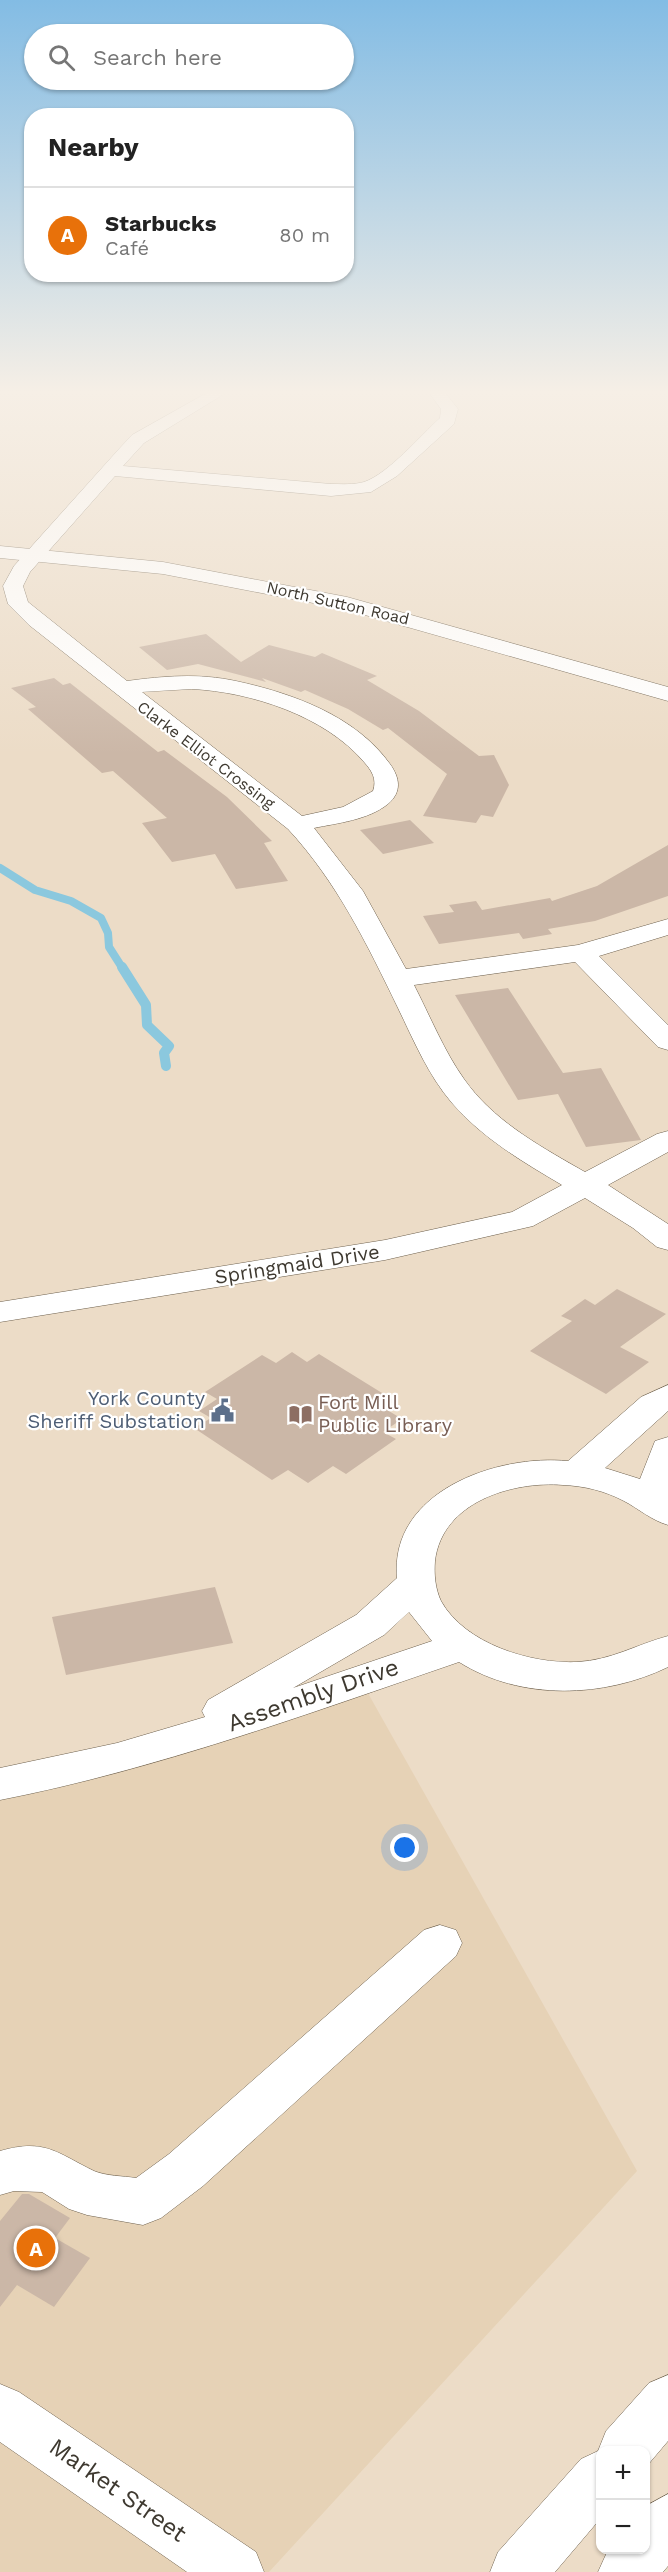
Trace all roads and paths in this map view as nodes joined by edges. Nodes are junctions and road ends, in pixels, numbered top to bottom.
1 (71, 514) edge
2 (0, 538) edge
3 (42, 547) junction
4 (0, 552) edge
5 (252, 565) dead end
6 (121, 689) junction
7 (668, 694) edge
8 (297, 824) junction
9 (668, 927) edge
10 (581, 953) junction
11 (397, 979) junction
12 (667, 1039) edge
13 (668, 1140) edge
14 (585, 1185) junction
15 (668, 1240) edge
16 (0, 1311) edge
17 (668, 1396) edge
18 (668, 1449) edge
19 (576, 1474) junction
20 (662, 1507) edge
21 (416, 1583) junction
22 (462, 1646) junction
23 (660, 1664) edge
24 (163, 1745) junction
25 (0, 1784) edge
26 (440, 1943) dead end
27 (0, 2173) edge
28 (668, 2401) edge
29 (0, 2410) edge
30 (628, 2446) edge
31 (596, 2483) edge
32 (668, 2522) edge
33 (650, 2543) edge
34 (641, 2554) edge
35 (236, 2572) edge
36 (518, 2572) edge
37 (626, 2572) edge

1 - 3 street
2 - 3 street, North Sutton Road
3 - 4 street, North Sutton Road
3 - 5 street, North Sutton Road
3 - 6 street, Clarke Elliot Crossing
3 - 7 street, North Sutton Road
6 - 8 street, Clarke Elliot Crossing
6 - 8 street
8 - 11 street, Clarke Elliot Crossing
9 - 10 street
10 - 11 street
10 - 12 street
11 - 14 street, Clarke Elliot Crossing
13 - 14 street, Springmaid Drive
14 - 15 street, Clarke Elliot Crossing
14 - 16 street, Springmaid Drive
17 - 19 street
18 - 20 street
19 - 20 street
19 - 21 street
21 - 22 street
21 - 24 street, Assembly Drive
22 - 23 street
22 - 24 street, Assembly Drive
24 - 25 street, Assembly Drive
26 - 27 street
28 - 30 street
29 - 35 street, Market Street
31 - 36 street
32 - 33 street
34 - 37 street

